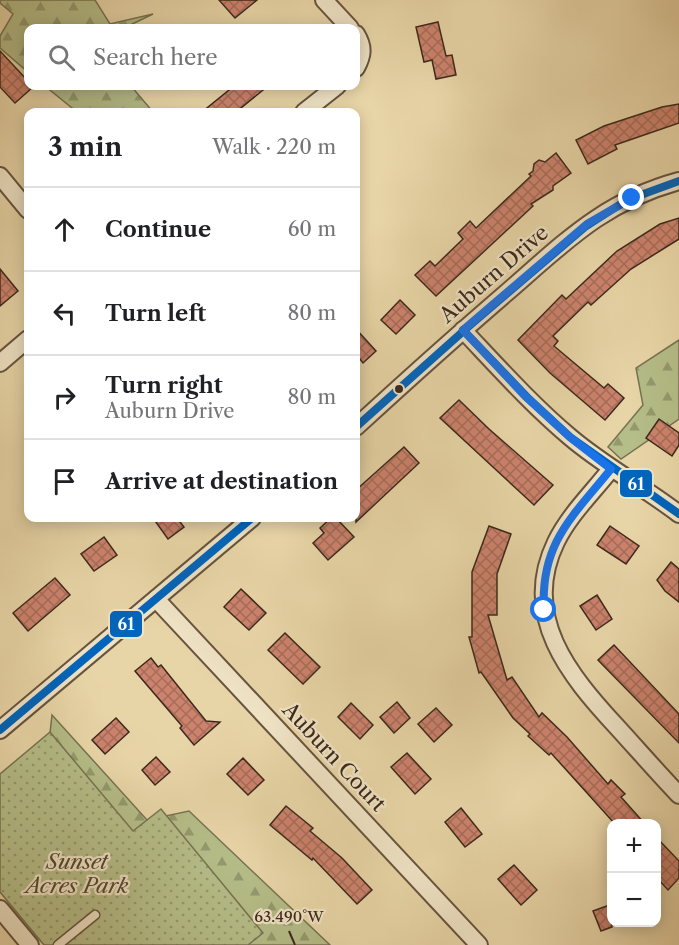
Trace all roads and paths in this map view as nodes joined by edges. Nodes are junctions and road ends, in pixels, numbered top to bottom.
1 (324, 0) edge
2 (346, 24) edge
3 (332, 90) edge
4 (309, 108) edge
5 (0, 176) edge
6 (679, 181) edge
7 (24, 205) edge
8 (463, 330) junction
9 (24, 342) edge
10 (0, 363) edge
11 (360, 423) edge
12 (611, 469) junction
13 (679, 514) edge
14 (247, 522) edge
15 (156, 599) junction
16 (0, 730) edge
17 (679, 795) edge
18 (0, 909) edge
19 (95, 915) dead end
20 (30, 945) edge
21 (58, 945) edge
22 (479, 945) edge

1 - 2 street
3 - 4 street
5 - 7 street
6 - 8 street, Auburn Drive
8 - 11 street, Auburn Drive
8 - 12 street
9 - 10 street
12 - 13 street
12 - 17 street
14 - 15 street
15 - 16 street
15 - 22 street, Auburn Court
18 - 20 street
19 - 21 lane

